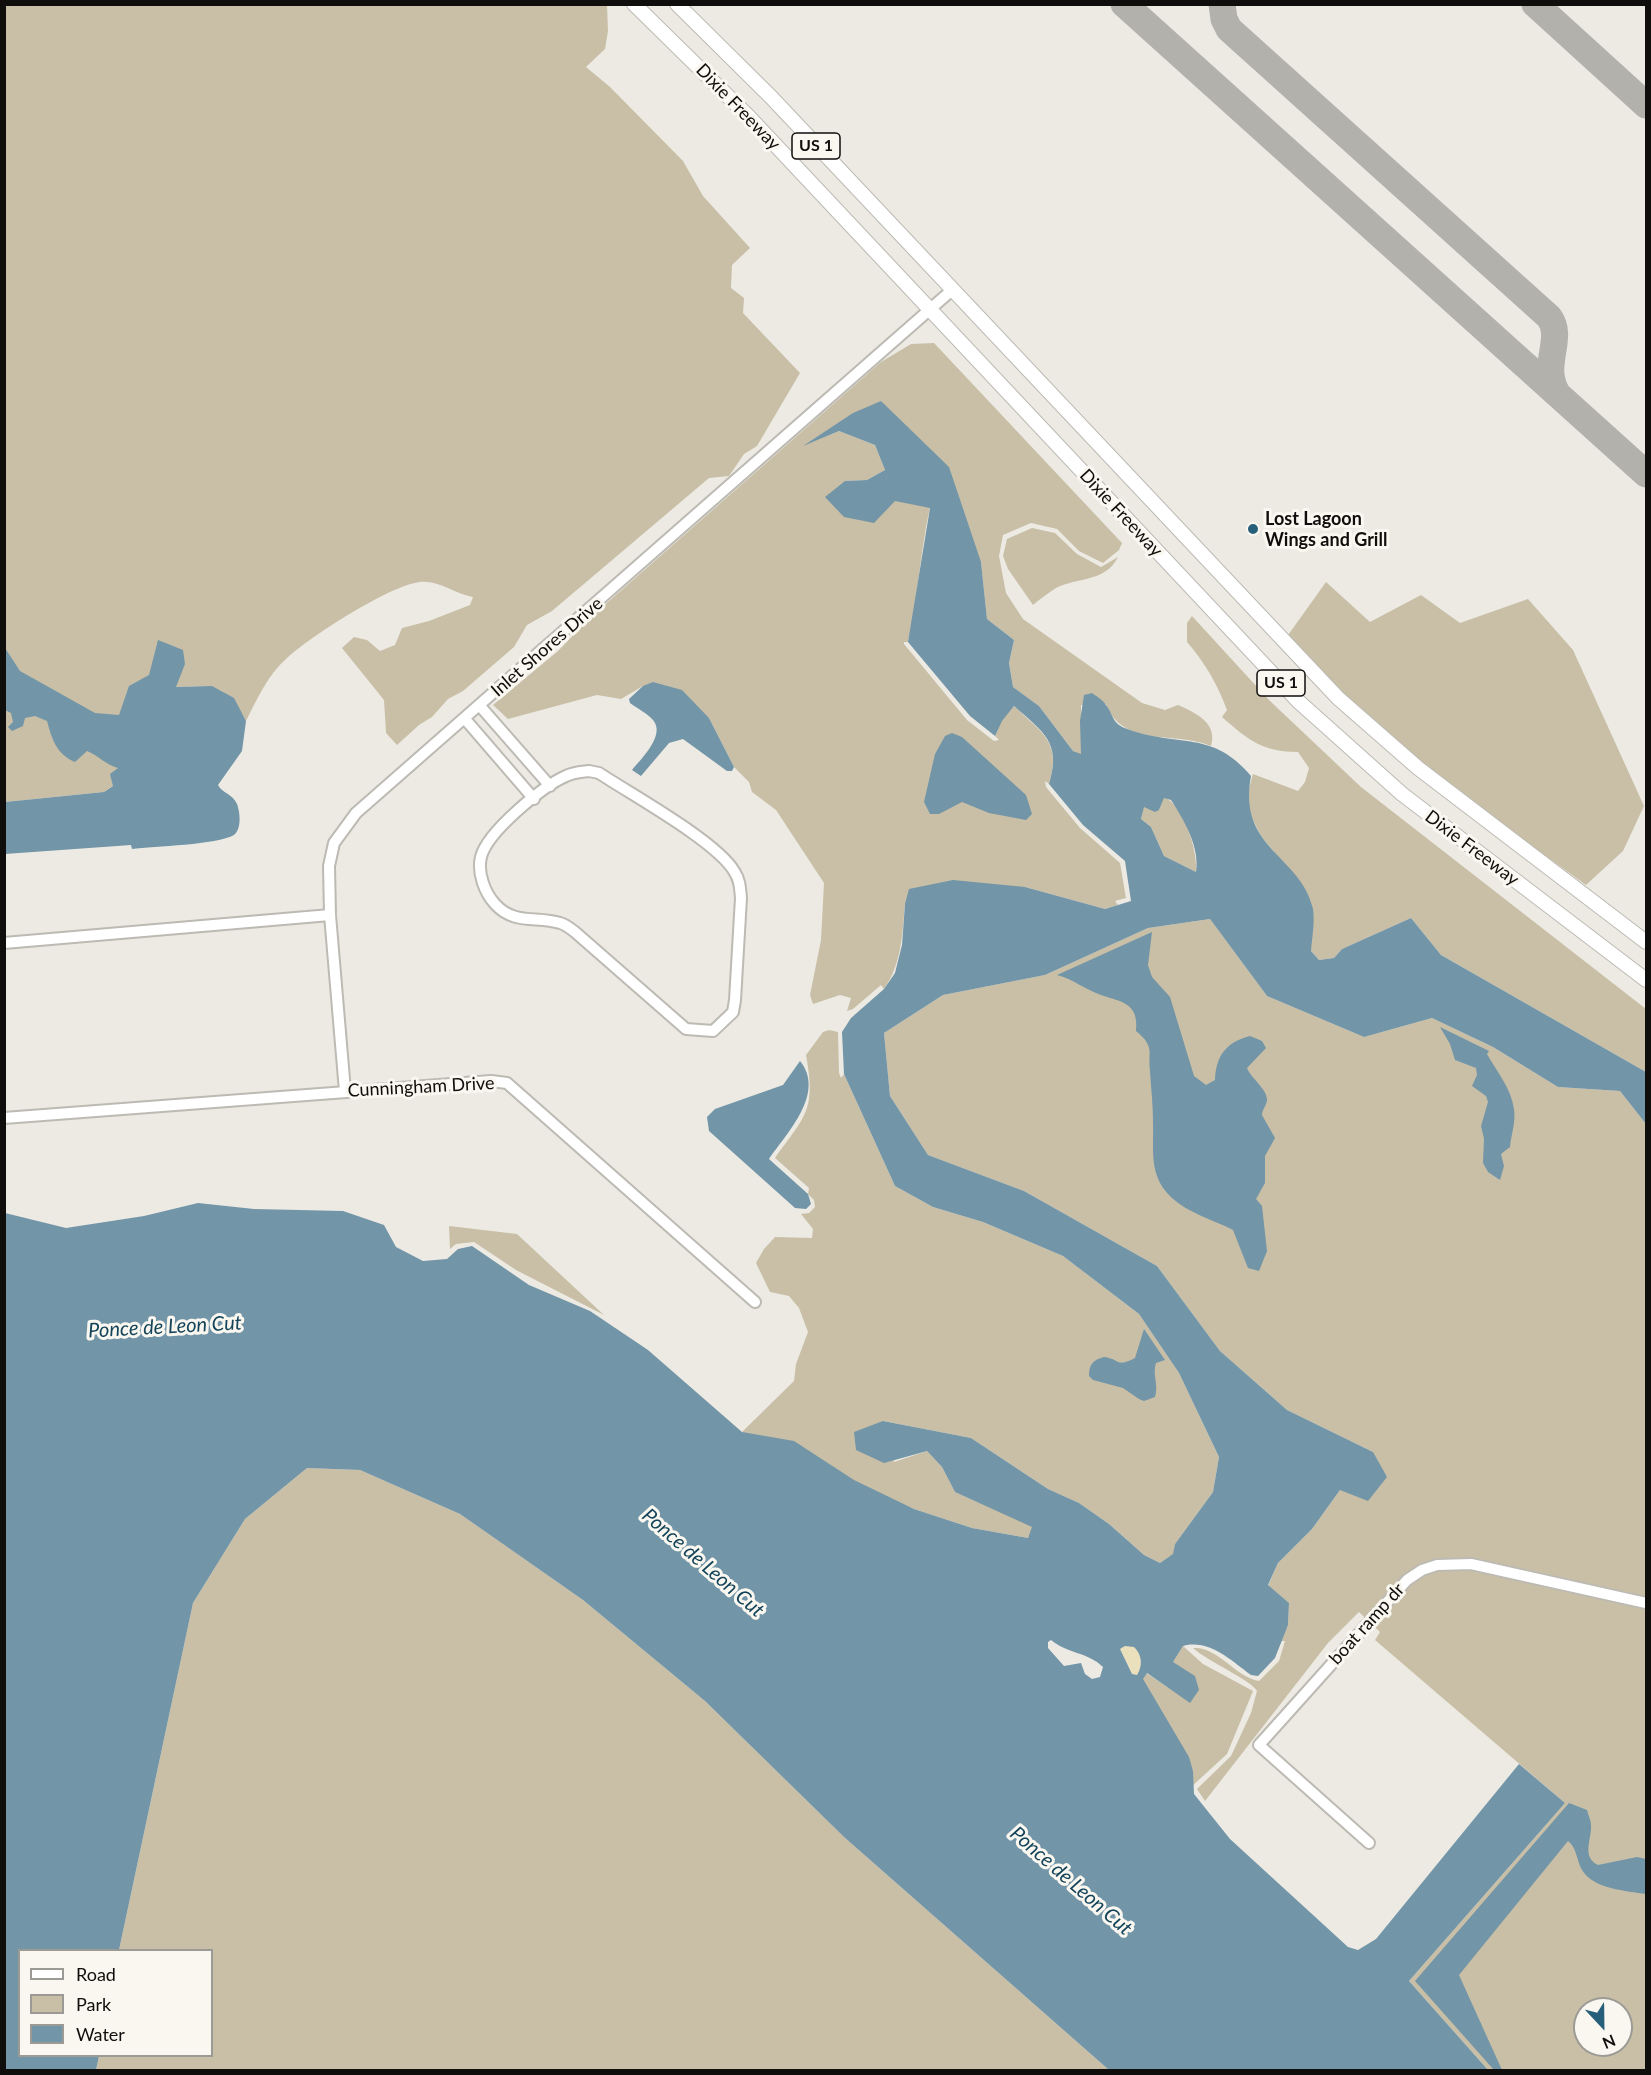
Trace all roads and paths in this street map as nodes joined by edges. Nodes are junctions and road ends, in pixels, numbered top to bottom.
1 (634, 4) edge
2 (677, 4) edge
3 (952, 290) junction
4 (930, 309) junction
5 (480, 706) junction
6 (465, 719) junction
7 (550, 786) junction
8 (534, 799) junction
9 (330, 915) junction
10 (1647, 942) edge
11 (4, 944) edge
12 (1647, 980) edge
13 (345, 1091) junction
14 (4, 1118) edge
15 (755, 1302) dead end
16 (1647, 1603) edge
17 (1369, 1843) dead end

1 - 4 main road, Dixie Freeway / US 1
2 - 3 main road, Dixie Freeway / US 1
3 - 4 street, Inlet Shores Drive
3 - 10 main road, Dixie Freeway / US 1
4 - 5 street, Inlet Shores Drive
4 - 12 main road, Dixie Freeway / US 1
5 - 6 street, Inlet Shores Drive
5 - 7 street
6 - 8 street
6 - 9 street, Inlet Shores Drive
7 - 8 street
7 - 8 street
9 - 11 street
9 - 13 street, Inlet Shores Drive
13 - 14 street, Cunningham Drive
13 - 15 street, Cunningham Drive
16 - 17 street, boat ramp dr

